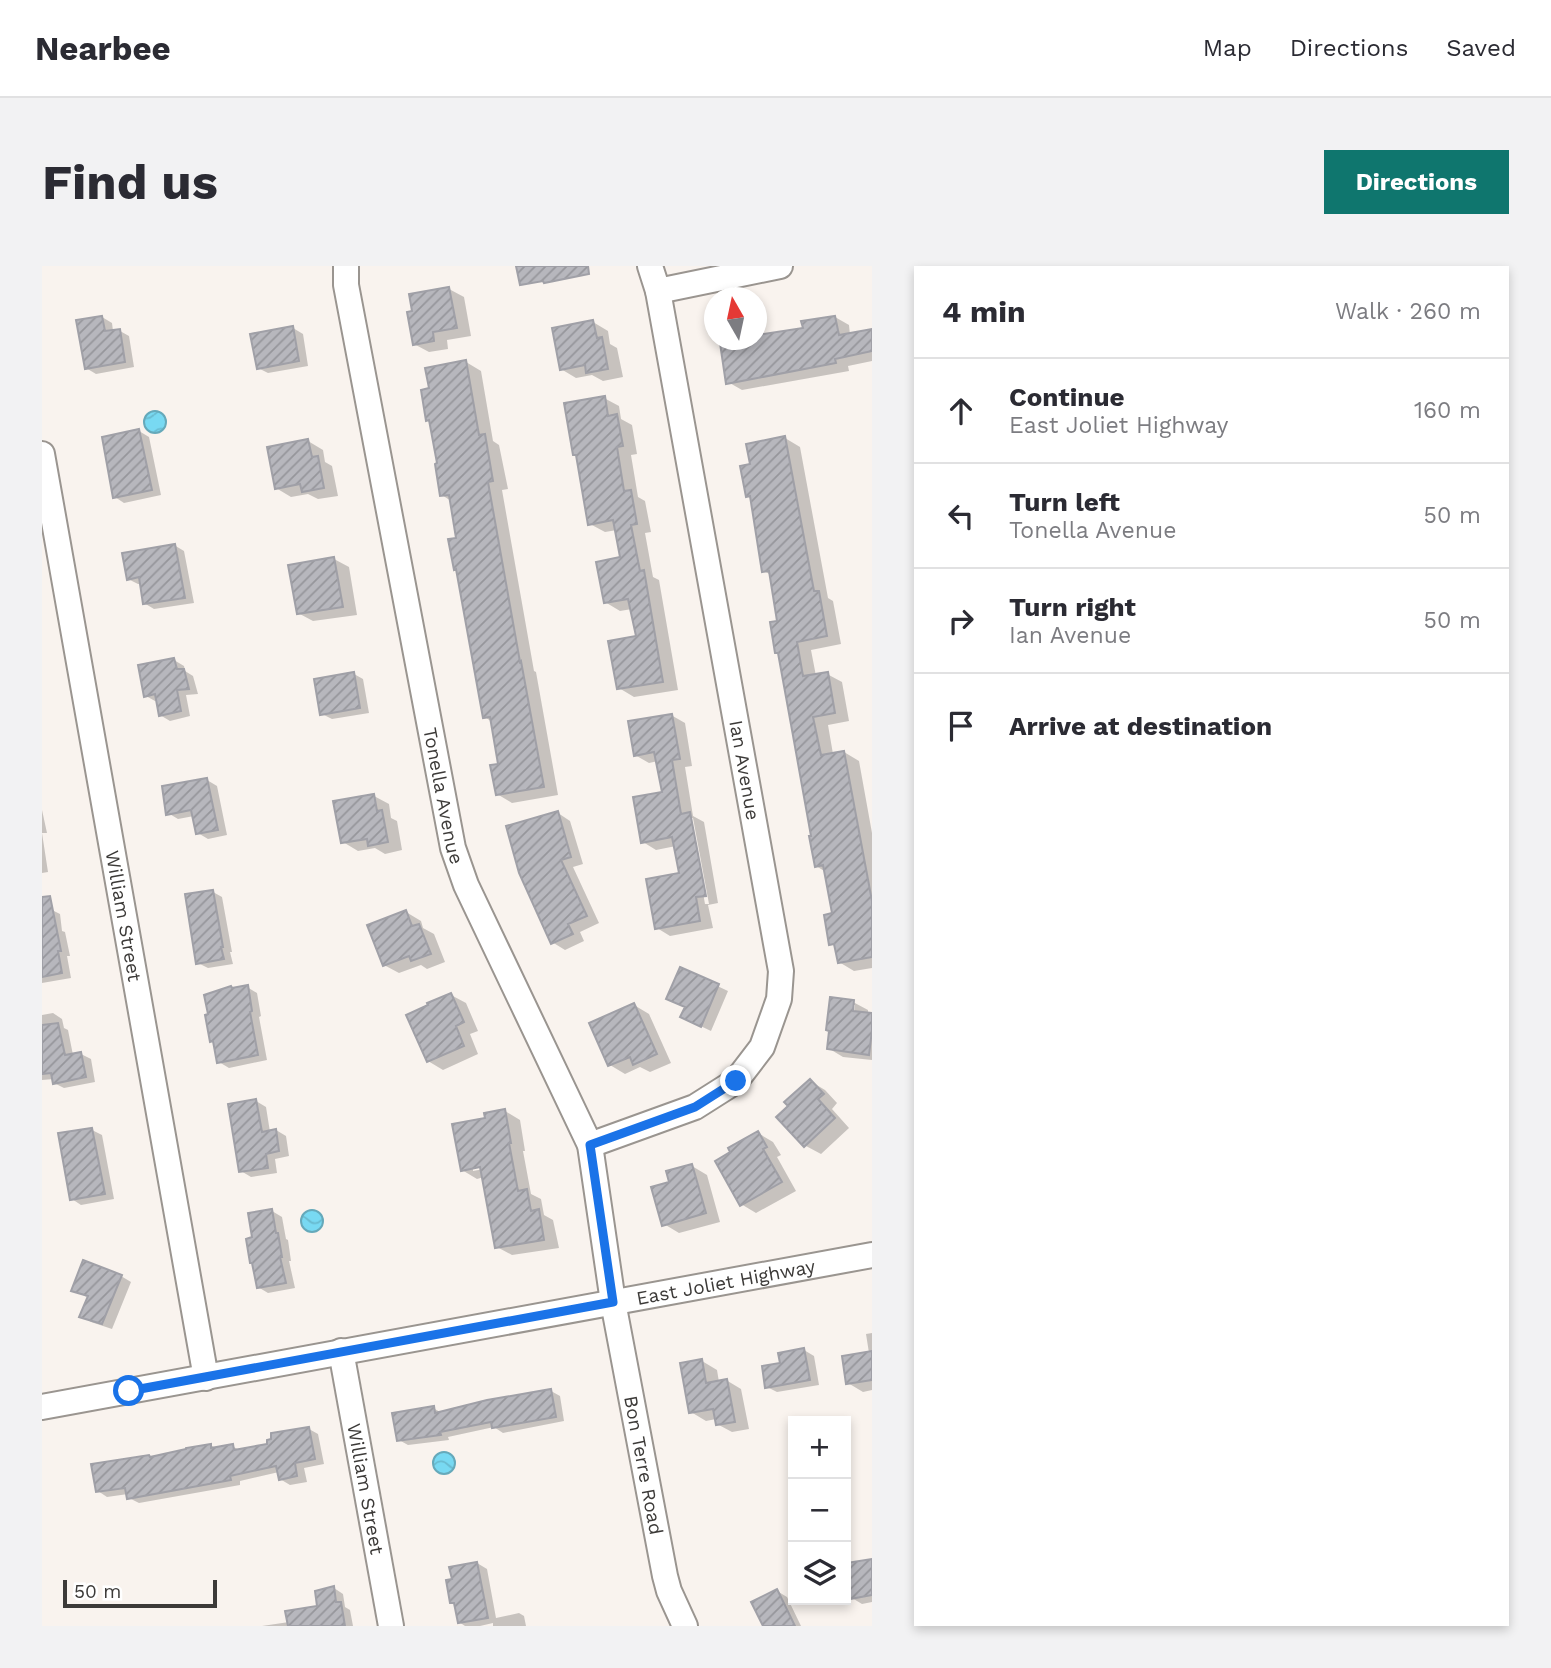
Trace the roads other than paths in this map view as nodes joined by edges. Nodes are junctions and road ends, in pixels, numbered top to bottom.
1 (346, 266) edge
2 (650, 266) edge
3 (780, 266) edge
4 (658, 291) junction
5 (42, 454) edge
6 (590, 1145) junction
7 (872, 1255) edge
8 (613, 1302) junction
9 (341, 1352) junction
10 (206, 1378) junction
11 (42, 1407) edge
12 (391, 1626) edge
13 (685, 1626) edge

1 - 6 street, Tonella Avenue
2 - 4 street, Ian Avenue
3 - 4 street
4 - 6 street, Ian Avenue
5 - 10 street, William Street
6 - 8 street, Tonella Avenue
7 - 8 street, East Joliet Highway
8 - 9 street, East Joliet Highway
8 - 13 street, Bon Terre Road
9 - 10 street, East Joliet Highway
9 - 12 street, William Street
10 - 11 street, East Joliet Highway

